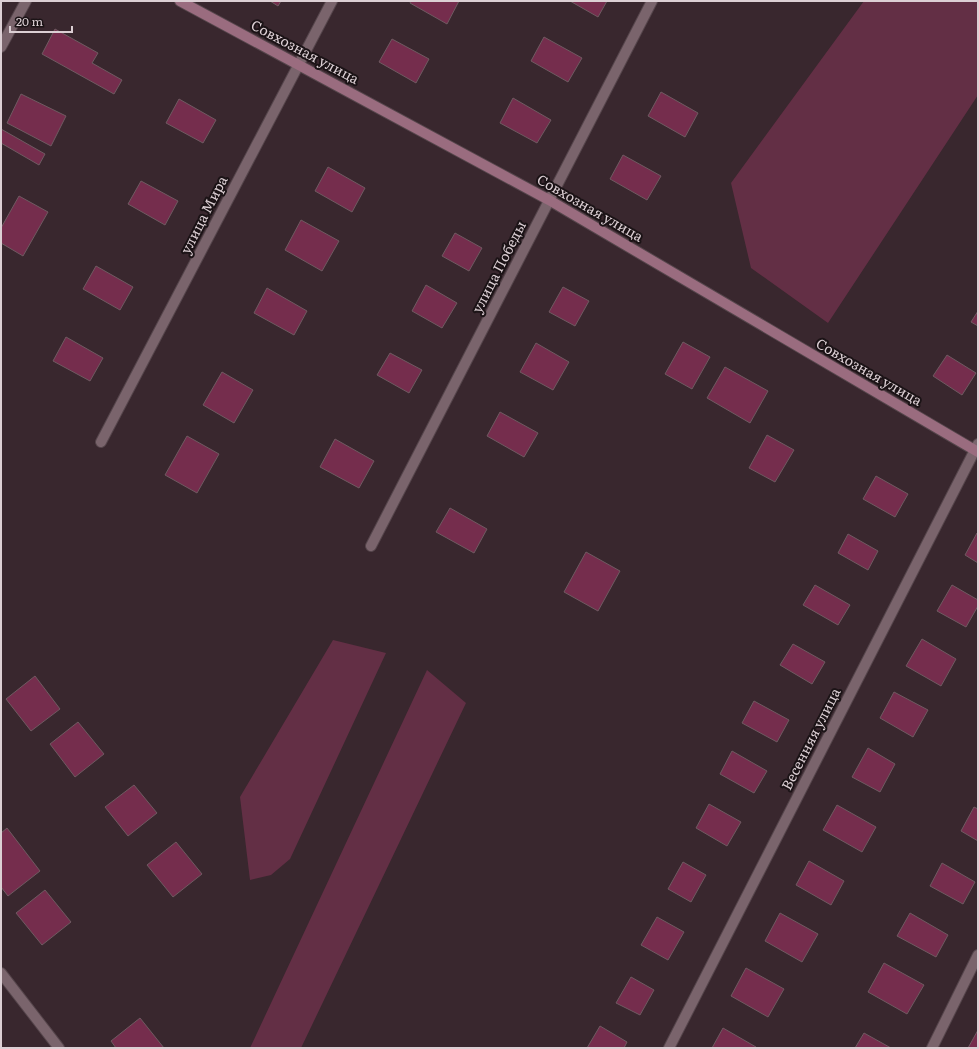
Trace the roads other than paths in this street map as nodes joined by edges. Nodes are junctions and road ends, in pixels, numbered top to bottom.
1 (26, 1) edge
2 (180, 1) edge
3 (332, 1) edge
4 (652, 1) edge
5 (1, 47) edge
6 (298, 64) junction
7 (549, 200) junction
8 (101, 442) dead end
9 (977, 448) edge
10 (371, 546) dead end
11 (978, 955) edge
12 (1, 972) edge
13 (59, 1048) edge
14 (669, 1048) edge
15 (932, 1048) edge

1 - 5 street
2 - 6 street, Совхозная улица
3 - 6 street, улица Мира
4 - 7 street, улица Победы
6 - 7 street, Совхозная улица
6 - 8 street, улица Мира
7 - 9 street, Совхозная улица
7 - 10 street, улица Победы
9 - 14 street, Весенняя улица
11 - 15 street
12 - 13 street

